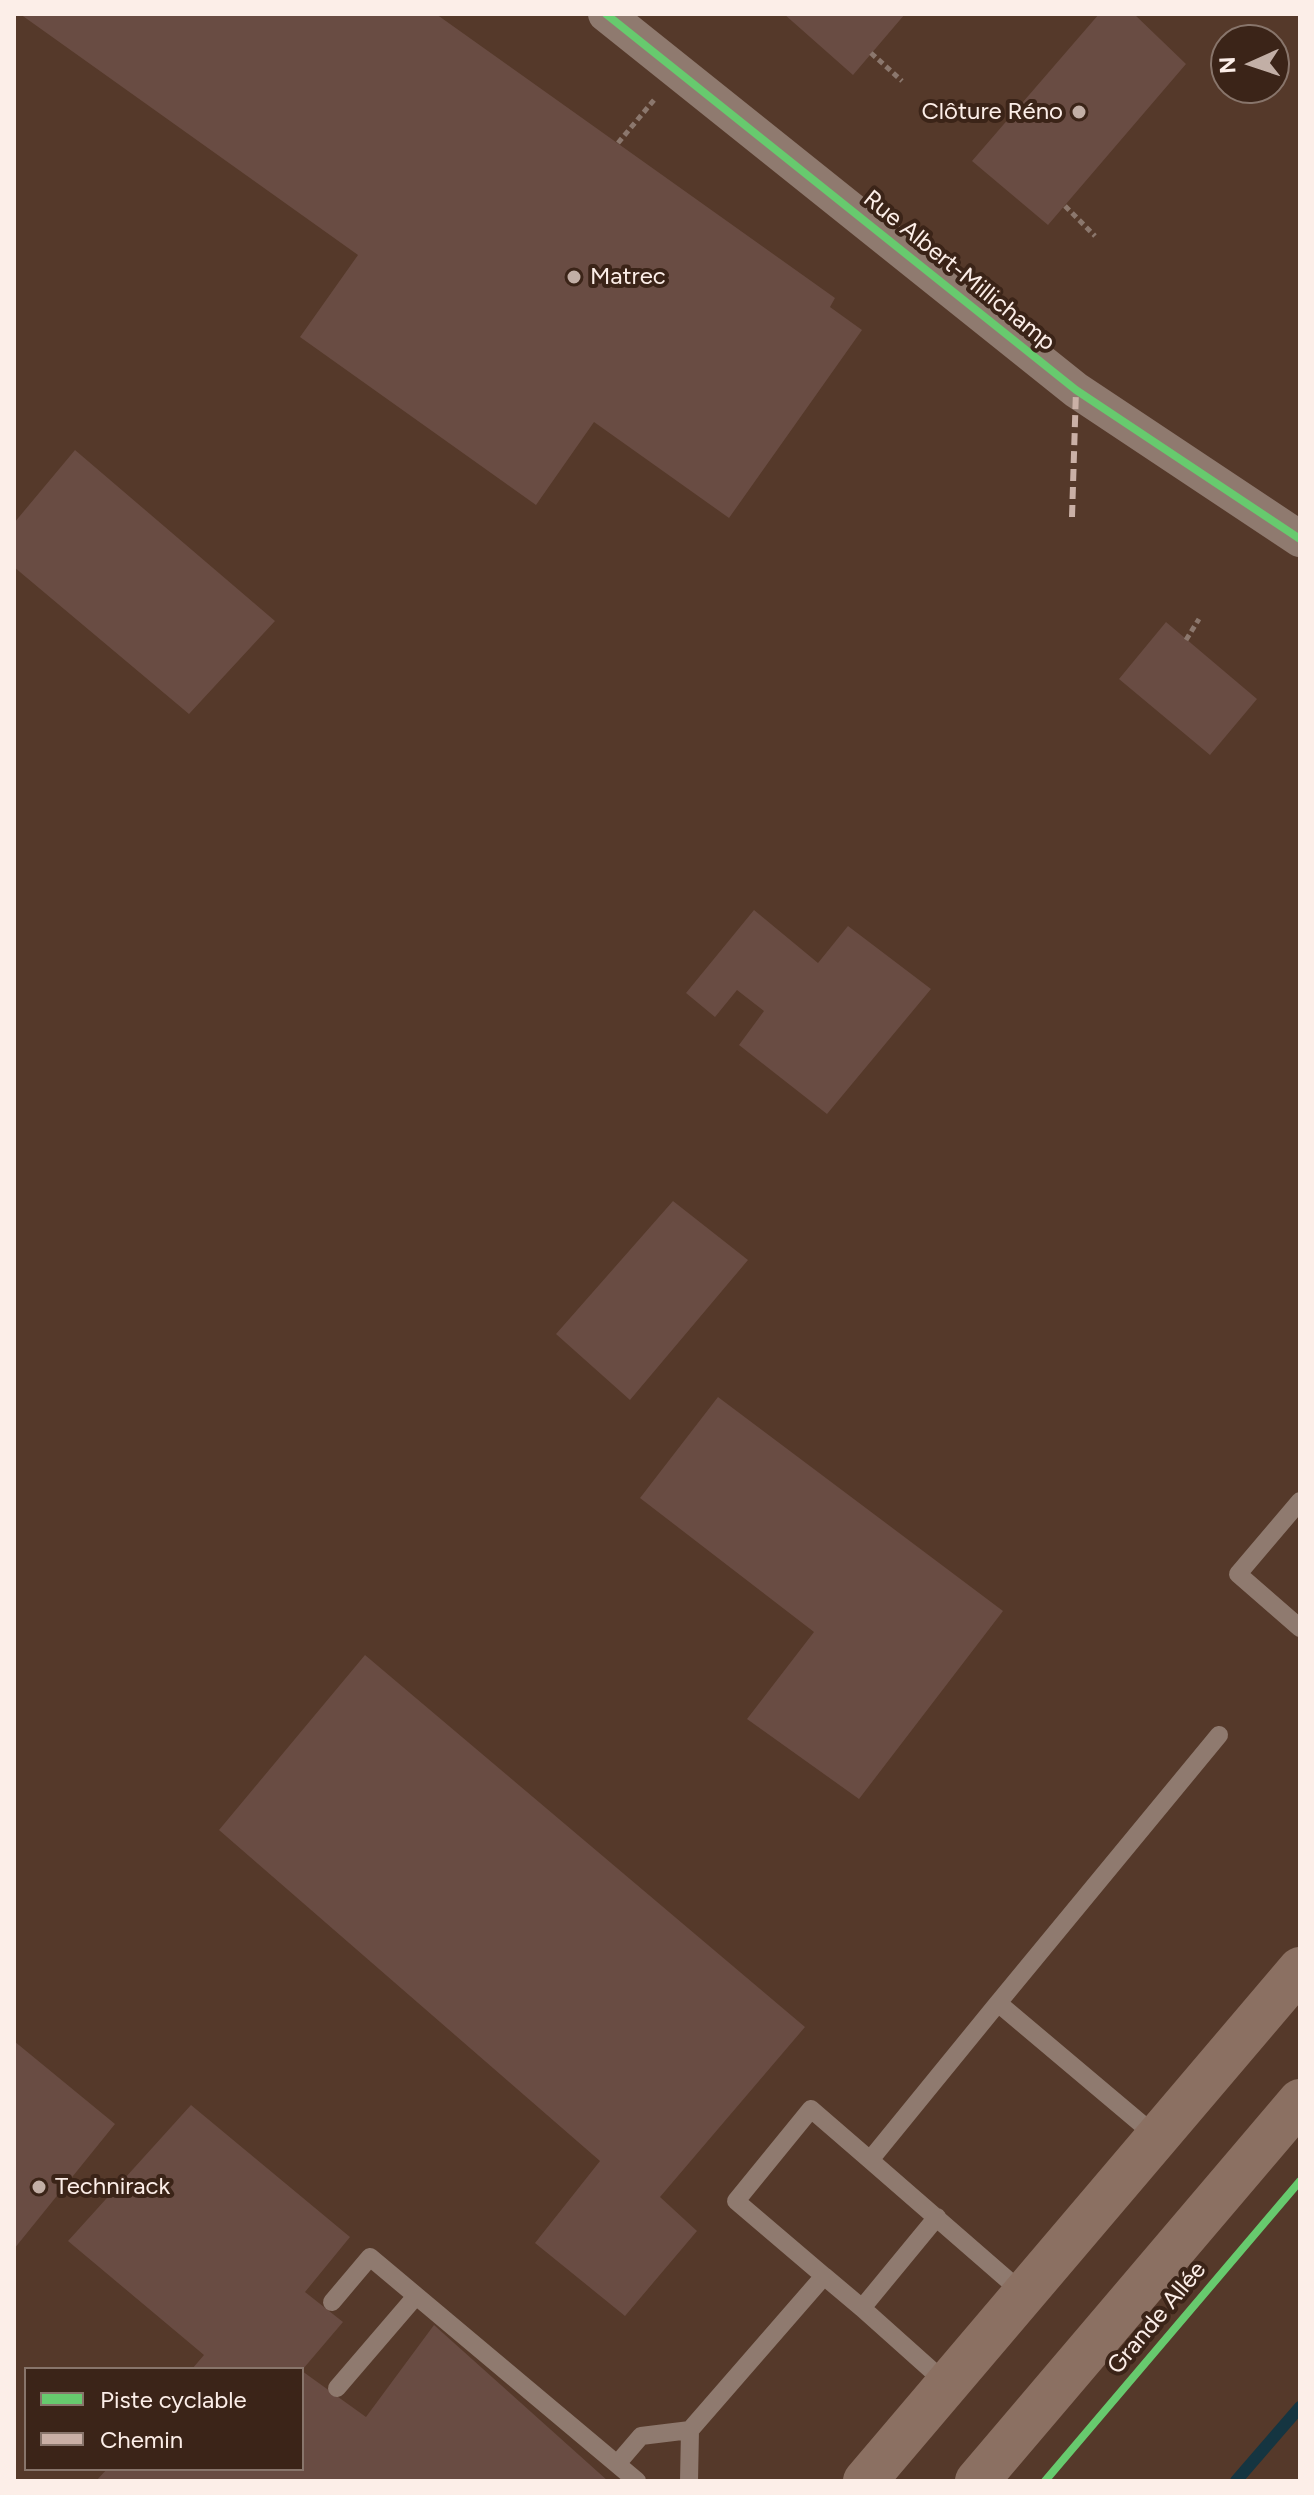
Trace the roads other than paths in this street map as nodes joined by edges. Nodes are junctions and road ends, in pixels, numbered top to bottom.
1 (606, 14) edge
2 (1300, 539) edge
3 (1300, 1501) edge
4 (1300, 1628) edge
5 (1219, 1735) dead end
6 (1300, 1969) edge
7 (998, 2003) junction
8 (1300, 2101) edge
9 (1157, 2137) junction
10 (870, 2160) junction
11 (937, 2217) junction
12 (824, 2276) junction
13 (1024, 2294) junction
14 (416, 2296) junction
15 (332, 2302) dead end
16 (862, 2308) junction
17 (947, 2384) junction
18 (337, 2388) dead end
19 (690, 2430) junction
20 (617, 2464) junction
21 (637, 2481) edge
22 (689, 2481) edge
23 (865, 2481) edge
24 (977, 2481) edge

1 - 2 street, Rue Albert-Millichamp
3 - 4 lane
5 - 7 lane
6 - 9 main road
7 - 9 lane
7 - 10 lane
8 - 24 main road, Grande Allée
9 - 13 main road
10 - 11 lane
10 - 12 lane
11 - 13 lane
11 - 16 lane
12 - 16 lane
12 - 19 lane
13 - 17 main road
14 - 15 lane
14 - 18 lane
14 - 20 lane
16 - 17 lane
17 - 23 main road
19 - 20 lane
19 - 22 lane
20 - 21 lane

